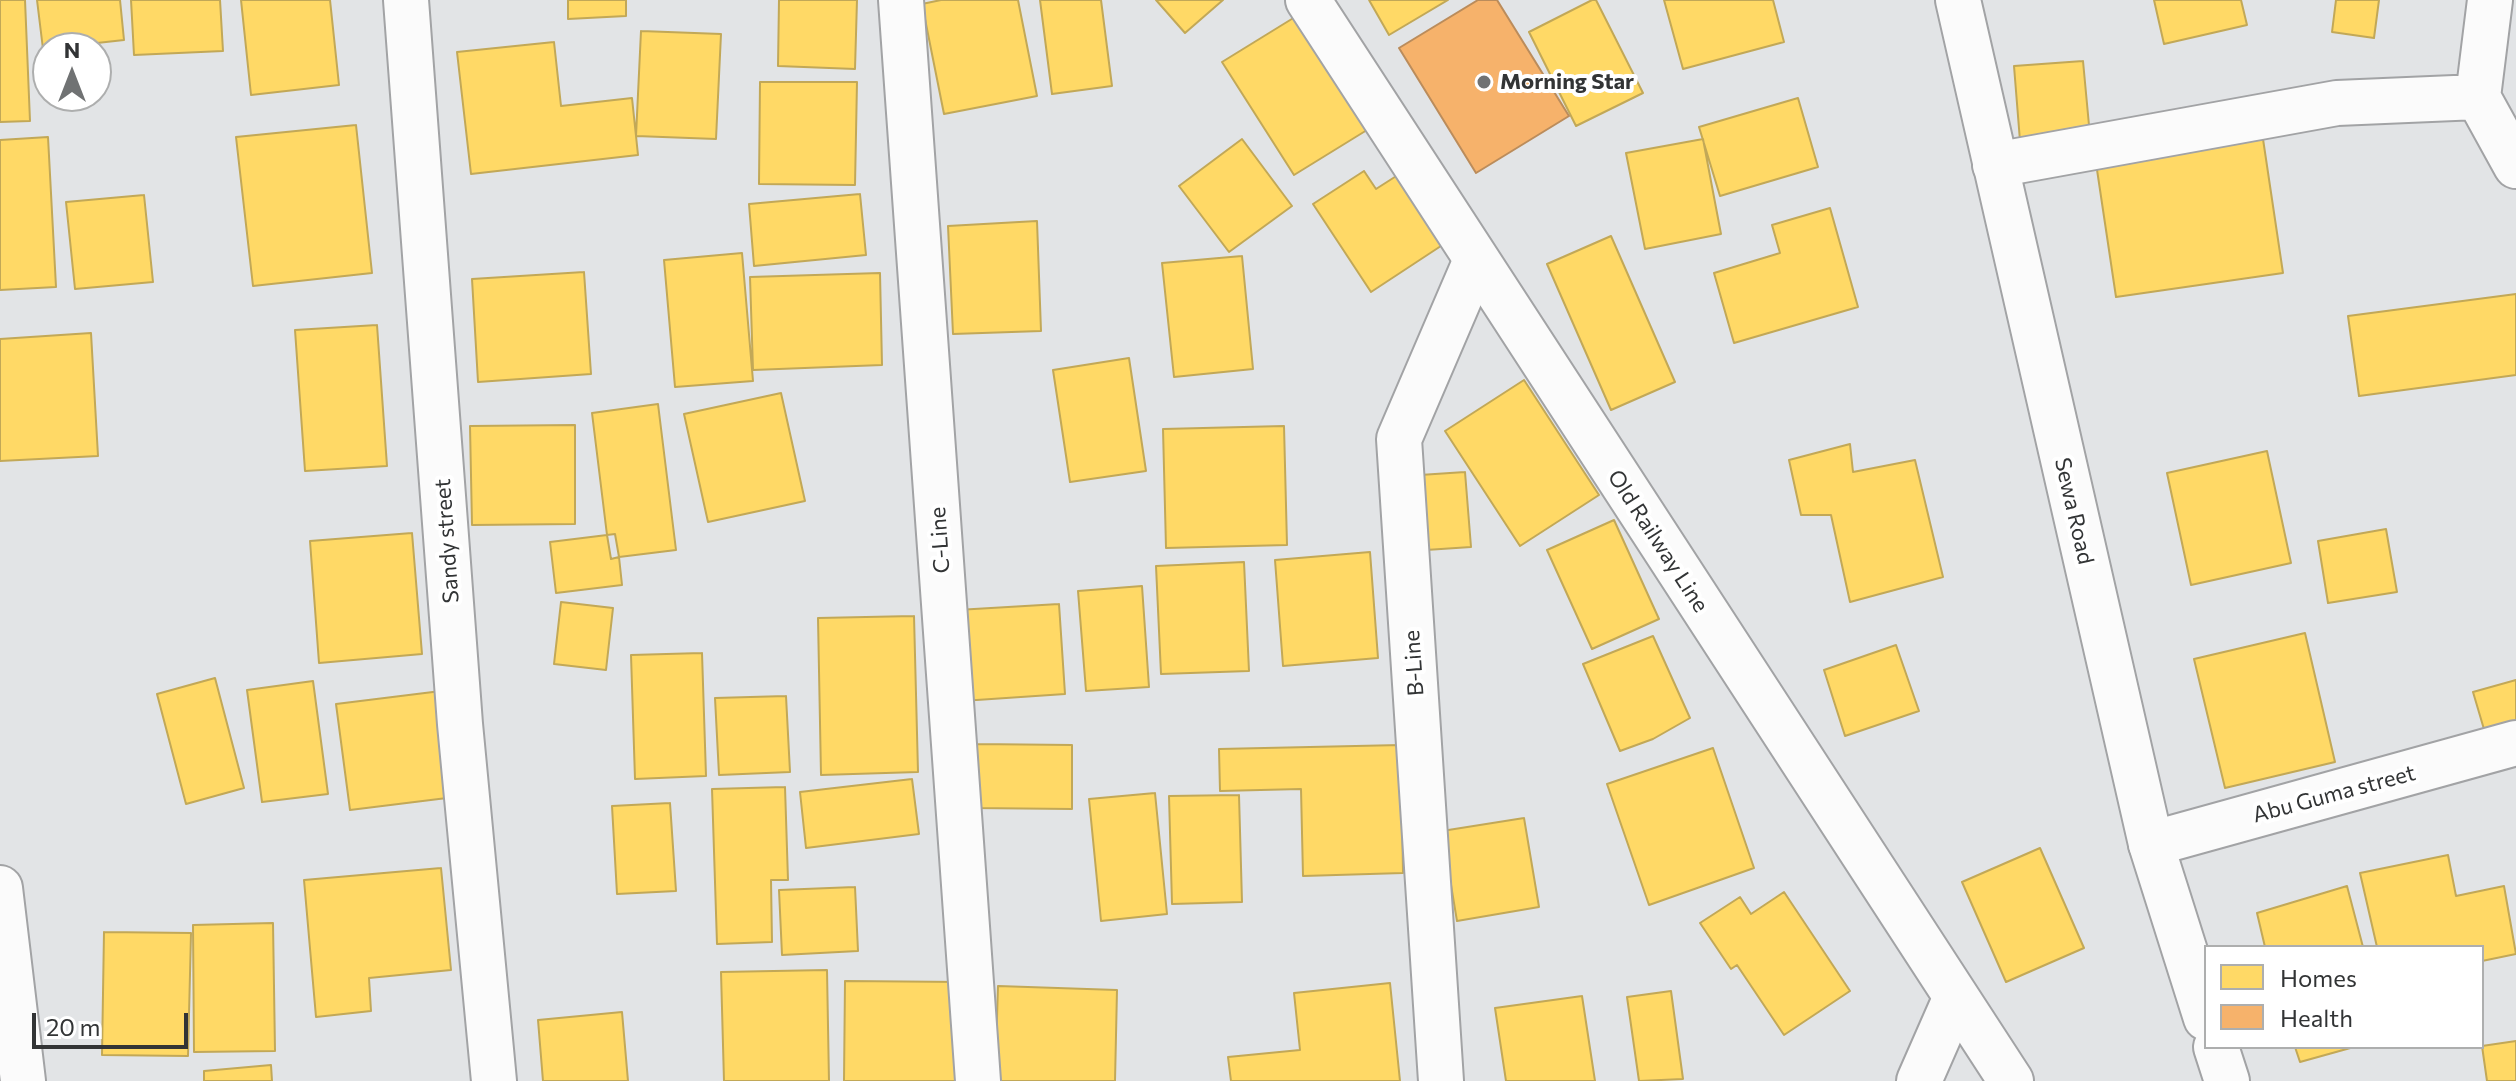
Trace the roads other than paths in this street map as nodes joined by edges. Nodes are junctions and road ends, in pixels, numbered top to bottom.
1 (406, 0) edge
2 (901, 0) edge
3 (1308, 0) edge
4 (1958, 0) edge
5 (2490, 0) edge
6 (2478, 97) junction
7 (1995, 165) junction
8 (2516, 166) edge
9 (1476, 260) junction
10 (2516, 743) edge
11 (2151, 844) junction
12 (0, 888) edge
13 (1955, 999) junction
14 (2204, 1012) edge
15 (2217, 1049) edge
16 (23, 1081) edge
17 (494, 1081) edge
18 (978, 1081) edge
19 (1441, 1081) edge
20 (1919, 1081) edge
21 (2011, 1081) edge
22 (2227, 1081) edge

1 - 17 street, Sandy street
2 - 18 street, C-Line
3 - 9 street, Old Railway Line
4 - 7 street, Sewa Road
5 - 6 street
6 - 7 street
6 - 8 street
7 - 11 street, Sewa Road
9 - 13 street, Old Railway Line
9 - 19 street, B-Line
10 - 11 street, Abu Guma street
11 - 14 street, Sewa Road
12 - 16 street
13 - 20 street
13 - 21 street, Old Railway Line
15 - 22 street

